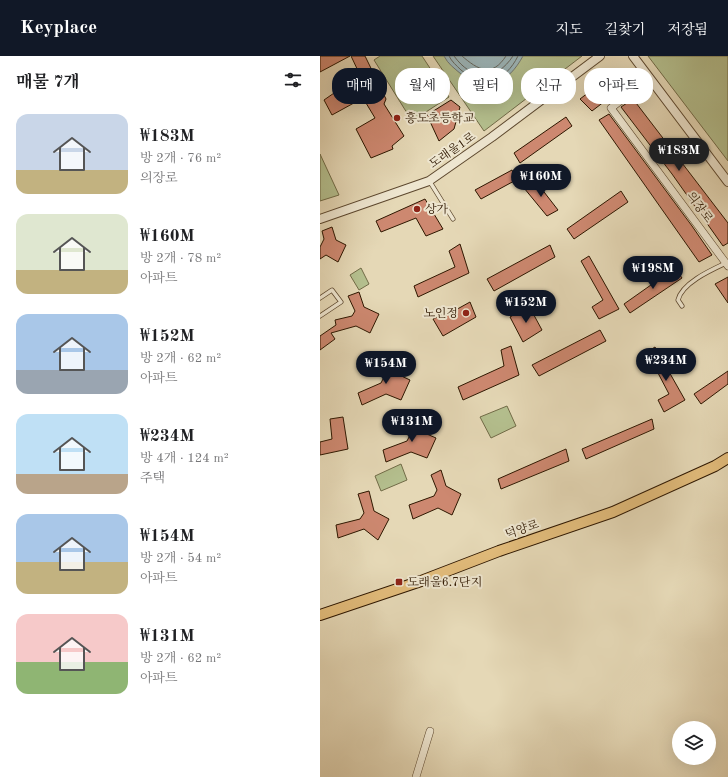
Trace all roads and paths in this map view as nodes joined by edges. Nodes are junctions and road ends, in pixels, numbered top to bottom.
1 (600, 56) edge
2 (633, 56) edge
3 (641, 68) edge
4 (653, 84) edge
5 (617, 104) edge
6 (429, 181) junction
7 (728, 182) edge
8 (320, 219) edge
9 (453, 219) dead end
10 (727, 263) edge
11 (320, 298) edge
12 (682, 306) dead end
13 (320, 316) edge
14 (728, 458) edge
15 (320, 615) edge
16 (430, 731) dead end
17 (416, 777) edge

1 - 6 street, 도래울1로
2 - 3 street
4 - 7 street
5 - 10 street, 의장로
6 - 8 street, 도래울1로
6 - 9 lane
10 - 12 lane
11 - 13 lane
14 - 15 main road, 덕양로
16 - 17 street

